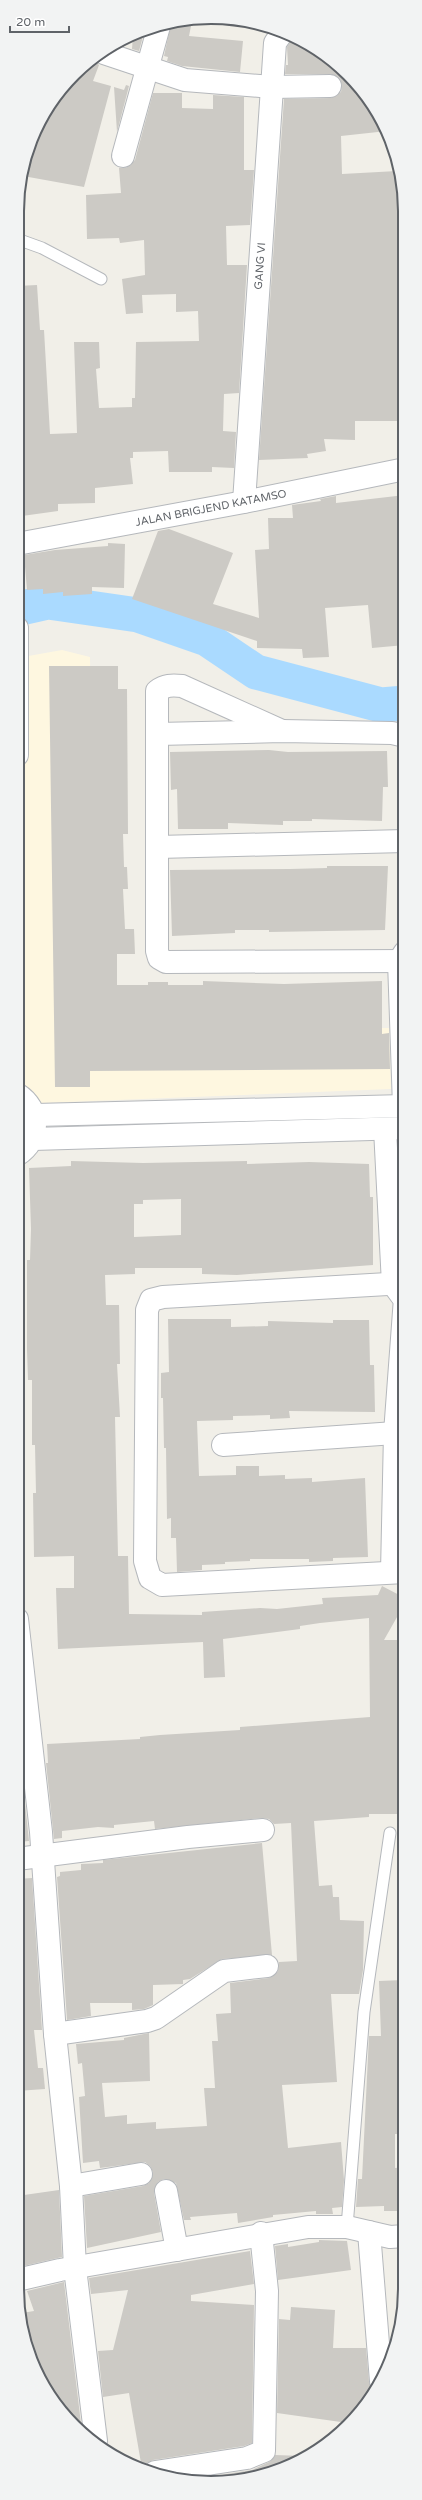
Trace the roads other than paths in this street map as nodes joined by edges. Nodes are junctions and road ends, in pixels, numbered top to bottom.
1 (158, 32) edge
2 (279, 37) edge
3 (109, 55) edge
4 (148, 68) junction
5 (330, 86) dead end
6 (272, 87) junction
7 (123, 156) dead end
8 (24, 242) edge
9 (101, 279) dead end
10 (398, 470) edge
11 (244, 502) junction
12 (24, 543) edge
13 (282, 731) junction
14 (158, 734) junction
15 (398, 734) edge
16 (398, 840) edge
17 (158, 847) junction
18 (398, 958) edge
19 (24, 1100) edge
20 (398, 1106) edge
21 (34, 1115) junction
22 (395, 1129) edge
23 (33, 1139) junction
24 (24, 1150) edge
25 (398, 1210) edge
26 (398, 1291) edge
27 (398, 1362) edge
28 (395, 1433) junction
29 (223, 1445) dead end
30 (398, 1572) edge
31 (24, 1673) edge
32 (263, 1830) dead end
33 (390, 1833) dead end
34 (43, 1856) junction
35 (24, 1858) edge
36 (267, 1966) dead end
37 (55, 2034) junction
38 (142, 2174) dead end
39 (71, 2186) junction
40 (166, 2191) dead end
41 (347, 2227) junction
42 (369, 2232) junction
43 (261, 2234) junction
44 (398, 2236) edge
45 (177, 2250) junction
46 (75, 2268) junction
47 (24, 2279) edge
48 (379, 2371) edge
49 (95, 2436) edge
50 (174, 2472) edge

1 - 4 street
2 - 6 street, GANG VI
3 - 4 street
4 - 6 street
4 - 7 street
5 - 6 street
6 - 11 street, GANG VI
8 - 9 lane
10 - 11 street, JALAN BRIGJEND KATAMSO
11 - 12 street, JALAN BRIGJEND KATAMSO
13 - 14 street
13 - 14 street
13 - 15 street
14 - 17 street
16 - 17 street
17 - 18 street
19 - 21 street
20 - 21 street
21 - 23 street
22 - 23 street
22 - 25 street
23 - 24 street
26 - 30 street
27 - 28 street
28 - 29 street
28 - 30 street
31 - 34 street
32 - 34 street
33 - 41 lane
34 - 35 street
34 - 37 street
36 - 37 street
37 - 39 street
38 - 39 street
39 - 46 street
40 - 45 street
41 - 42 street
41 - 43 street
42 - 44 street
42 - 48 street
43 - 45 street
43 - 50 street
45 - 46 street
46 - 47 street
46 - 49 street

